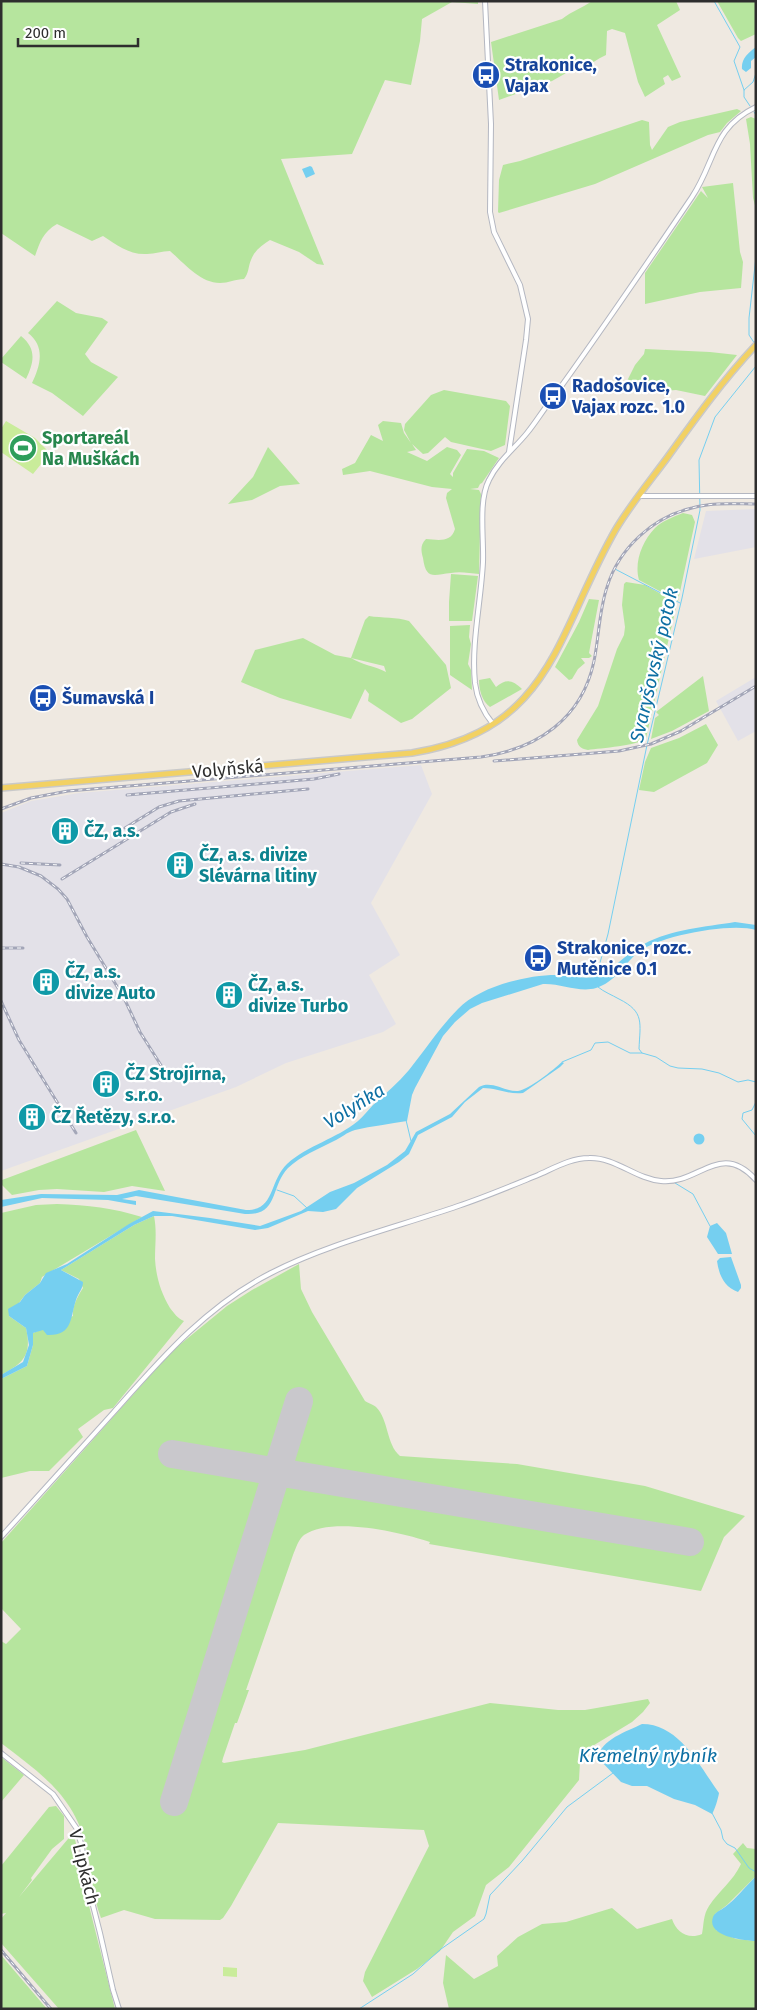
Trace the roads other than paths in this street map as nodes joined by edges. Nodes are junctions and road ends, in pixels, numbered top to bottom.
1 (485, 1) edge
2 (756, 107) edge
3 (754, 347) edge
4 (509, 452) junction
5 (639, 496) junction
6 (756, 496) edge
7 (493, 724) junction
8 (1, 788) edge
9 (756, 1180) edge
10 (1, 1537) edge
11 (1, 1753) edge
12 (119, 2009) edge

1 - 4 street
2 - 4 street
3 - 5 main road, Volyňská
4 - 7 street
5 - 6 street
5 - 7 main road, Volyňská
7 - 8 main road, Volyňská
9 - 10 street
11 - 12 street, V Lipkách

